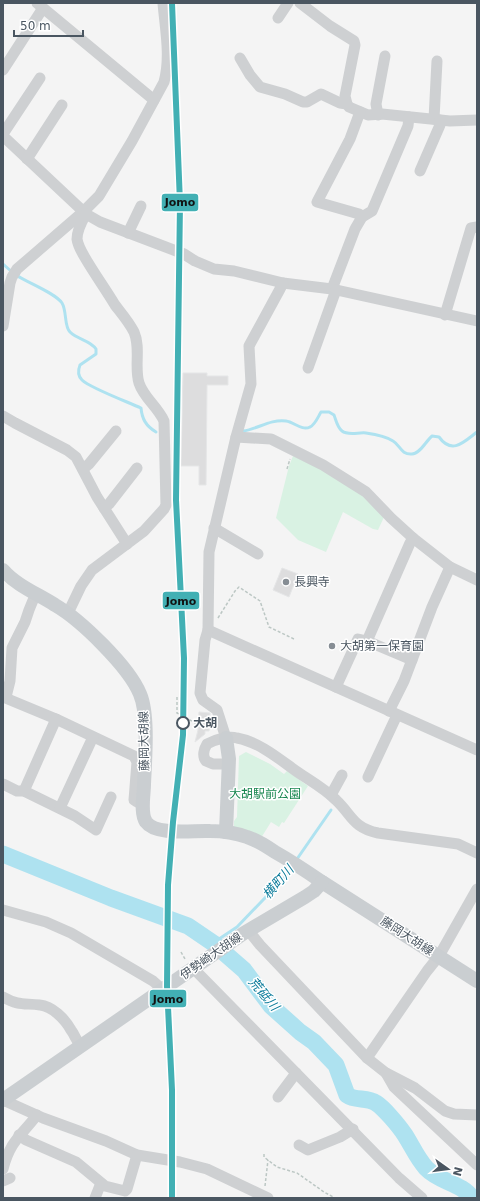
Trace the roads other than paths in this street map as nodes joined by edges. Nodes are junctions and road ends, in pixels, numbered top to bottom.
1 (163, 3) edge
2 (288, 3) edge
3 (300, 3) edge
4 (40, 5) edge
5 (278, 18) dead end
6 (385, 56) dead end
7 (240, 58) dead end
8 (437, 61) dead end
9 (3, 70) edge
10 (40, 78) dead end
11 (154, 100) junction
12 (347, 104) junction
13 (62, 105) dead end
14 (360, 112) junction
15 (378, 115) junction
16 (409, 117) junction
17 (437, 120) junction
18 (477, 120) edge
19 (3, 135) edge
20 (27, 159) junction
21 (420, 171) dead end
22 (141, 206) dead end
23 (85, 213) junction
24 (362, 217) junction
25 (477, 227) edge
26 (128, 233) junction
27 (283, 283) junction
28 (334, 289) junction
29 (445, 315) junction
30 (477, 321) edge
31 (3, 326) edge
32 (308, 368) dead end
33 (3, 416) edge
34 (116, 431) dead end
35 (236, 437) junction
36 (83, 468) junction
37 (136, 468) dead end
38 (104, 508) junction
39 (214, 528) junction
40 (413, 538) junction
41 (126, 544) junction
42 (258, 554) dead end
43 (450, 567) junction
44 (4, 572) edge
45 (477, 580) edge
46 (36, 594) junction
47 (68, 613) junction
48 (208, 630) junction
49 (367, 641) junction
50 (412, 660) junction
51 (336, 687) junction
52 (4, 697) edge
53 (393, 713) junction
54 (56, 719) junction
55 (93, 737) junction
56 (226, 738) junction
57 (477, 750) edge
58 (229, 764) junction
59 (342, 775) dead end
60 (368, 777) dead end
61 (3, 784) edge
62 (24, 791) junction
63 (331, 795) junction
64 (111, 797) dead end
65 (143, 804) junction
66 (60, 808) junction
67 (226, 832) junction
68 (477, 853) edge
69 (322, 882) junction
70 (477, 889) edge
71 (3, 910) edge
72 (246, 931) junction
73 (439, 956) junction
74 (193, 966) junction
75 (477, 981) edge
76 (162, 989) junction
77 (3, 997) edge
78 (80, 1046) junction
79 (368, 1058) junction
80 (296, 1073) junction
81 (386, 1073) junction
82 (278, 1097) dead end
83 (3, 1100) edge
84 (37, 1115) junction
85 (477, 1115) edge
86 (353, 1129) junction
87 (19, 1135) junction
88 (299, 1145) dead end
89 (138, 1155) junction
90 (477, 1165) edge
91 (3, 1169) edge
92 (102, 1183) junction
93 (265, 1197) edge
94 (419, 1197) edge
95 (95, 1198) edge

1 - 11 street
2 - 5 street
3 - 12 street
4 - 9 street
4 - 11 street
6 - 15 street
7 - 12 street
8 - 17 street
10 - 19 street
11 - 23 street
12 - 14 street
13 - 20 street
14 - 15 street
14 - 24 street
15 - 16 street
16 - 17 street
16 - 24 street
17 - 18 street
17 - 21 street
19 - 20 street
20 - 23 street
22 - 26 street
23 - 26 street
23 - 31 street
23 - 41 street
24 - 28 street
25 - 29 street
26 - 27 street
27 - 28 street
27 - 35 street
28 - 29 street
28 - 32 street
29 - 30 street
33 - 36 street
34 - 36 street
35 - 39 street
35 - 40 street
36 - 38 street
37 - 38 street
38 - 41 street
39 - 42 street
39 - 48 street
40 - 43 street
40 - 49 street
41 - 47 street
43 - 45 street
43 - 50 street
44 - 46 main road, 藤岡大胡線
46 - 47 main road, 藤岡大胡線
46 - 52 street
47 - 65 main road, 藤岡大胡線
48 - 51 street
48 - 56 street
49 - 50 street
49 - 51 street
50 - 53 street
51 - 53 street
52 - 54 street
53 - 57 street
53 - 60 street
54 - 55 street
54 - 62 street
55 - 65 street
55 - 66 street
56 - 58 main road
56 - 58 street
56 - 63 street
58 - 67 main road
59 - 63 street
61 - 62 street
62 - 66 street
63 - 68 street
64 - 66 street
65 - 67 main road, 藤岡大胡線
67 - 69 main road, 藤岡大胡線
69 - 72 main road, 伊勢崎大胡線
69 - 73 main road, 藤岡大胡線
70 - 73 street
71 - 76 street
72 - 74 main road, 伊勢崎大胡線
72 - 79 street
73 - 75 main road, 藤岡大胡線
73 - 79 street
74 - 76 main road, 伊勢崎大胡線
74 - 80 street
76 - 78 main road, 伊勢崎大胡線
77 - 78 street
78 - 83 main road, 伊勢崎大胡線
79 - 81 street
80 - 82 street
80 - 86 street
81 - 85 street
81 - 90 street
83 - 84 street
84 - 87 street
84 - 89 street
86 - 88 street
86 - 94 street
87 - 91 street
87 - 92 street
89 - 92 street
89 - 93 street
92 - 95 street

